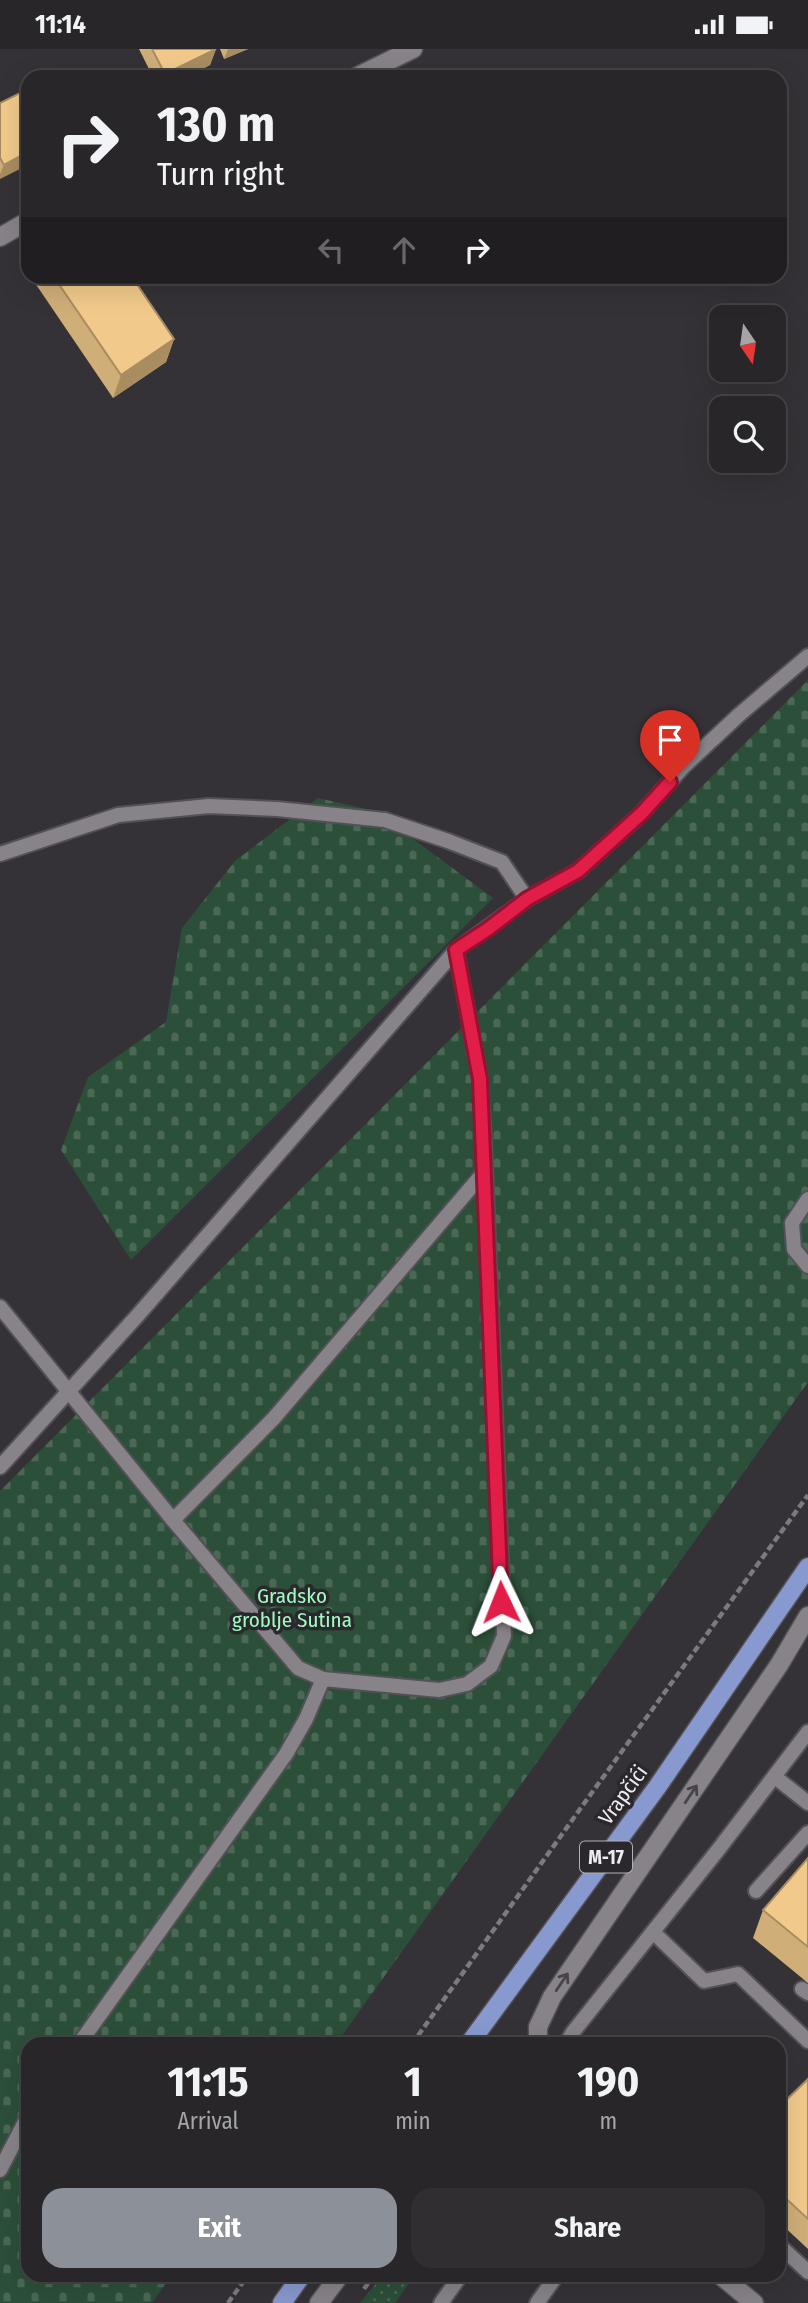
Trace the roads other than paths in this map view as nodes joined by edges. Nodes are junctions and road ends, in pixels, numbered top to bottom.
1 (413, 49) edge
2 (370, 70) edge
3 (21, 225) edge
4 (0, 237) edge
5 (808, 656) edge
6 (0, 854) edge
7 (527, 899) junction
8 (456, 950) junction
9 (485, 1171) junction
10 (808, 1199) edge
11 (808, 1266) edge
12 (0, 1307) edge
13 (70, 1391) junction
14 (0, 1467) edge
15 (173, 1520) junction
16 (808, 1567) edge
17 (808, 1616) edge
18 (323, 1679) junction
19 (808, 1733) edge
20 (775, 1777) junction
21 (808, 1803) edge
22 (808, 1833) edge
23 (756, 1891) dead end
24 (653, 1932) junction
25 (84, 2037) edge
26 (474, 2037) edge
27 (538, 2037) edge
28 (570, 2037) edge
29 (808, 2041) edge
30 (21, 2130) edge
31 (0, 2171) edge
32 (786, 2252) edge
33 (808, 2272) edge
34 (297, 2282) edge
35 (335, 2282) edge
36 (456, 2282) edge
37 (552, 2282) edge
38 (728, 2282) edge
39 (282, 2303) edge
40 (320, 2303) edge
41 (441, 2303) edge
42 (537, 2303) edge
43 (754, 2303) edge

1 - 2 street
3 - 4 street
5 - 7 lane
6 - 7 lane
7 - 8 lane
8 - 9 lane
8 - 13 lane
9 - 15 lane
9 - 18 lane
10 - 11 lane
12 - 13 lane
13 - 14 lane
13 - 15 lane
15 - 18 lane
16 - 26 main road, Vrapčići / M-17
27 -> 17 street
18 - 25 lane
19 - 20 lane
20 - 21 lane
20 - 24 lane
22 - 23 lane
24 - 28 lane
24 - 29 lane
30 - 31 lane
32 - 33 lane
34 - 39 main road
35 - 40 street
36 - 41 lane
37 - 42 lane
38 - 43 street

